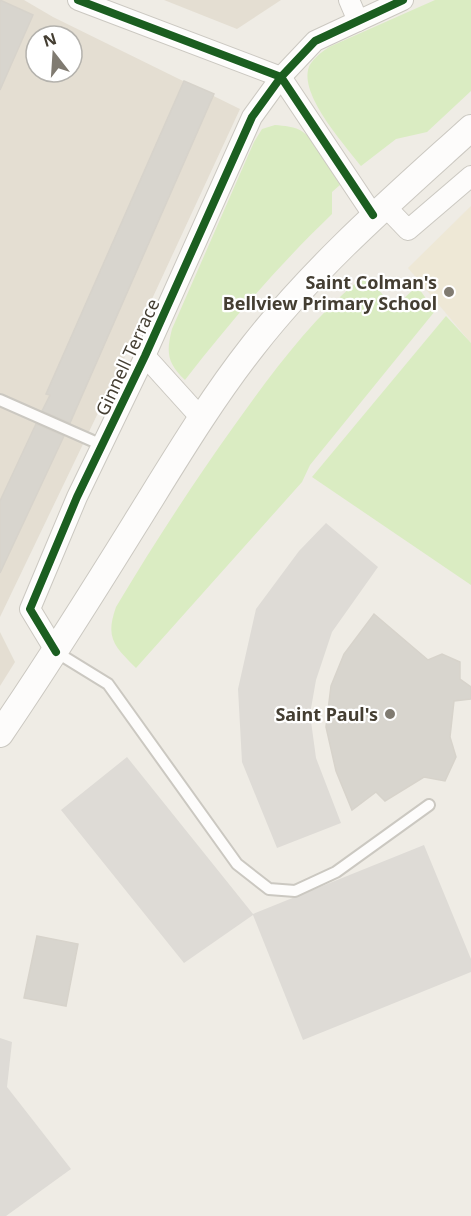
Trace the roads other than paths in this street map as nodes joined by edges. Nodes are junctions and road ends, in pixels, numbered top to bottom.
1 (78, 0) edge
2 (349, 0) edge
3 (403, 0) edge
4 (358, 21) junction
5 (281, 77) junction
6 (471, 128) edge
7 (471, 176) edge
8 (379, 211) junction
9 (145, 356) junction
10 (0, 400) edge
11 (201, 418) junction
12 (102, 445) junction
13 (56, 652) junction
14 (0, 734) edge
15 (429, 805) dead end

1 - 5 street
2 - 4 street
3 - 4 street, Ginnell Terrace
4 - 5 street, Ginnell Terrace
5 - 8 street
5 - 9 street, Ginnell Terrace
6 - 8 street
7 - 8 street
8 - 11 street
9 - 11 street
9 - 12 street, Ginnell Terrace
10 - 12 lane
11 - 13 street
12 - 13 street, Ginnell Terrace
13 - 14 street
13 - 15 lane

